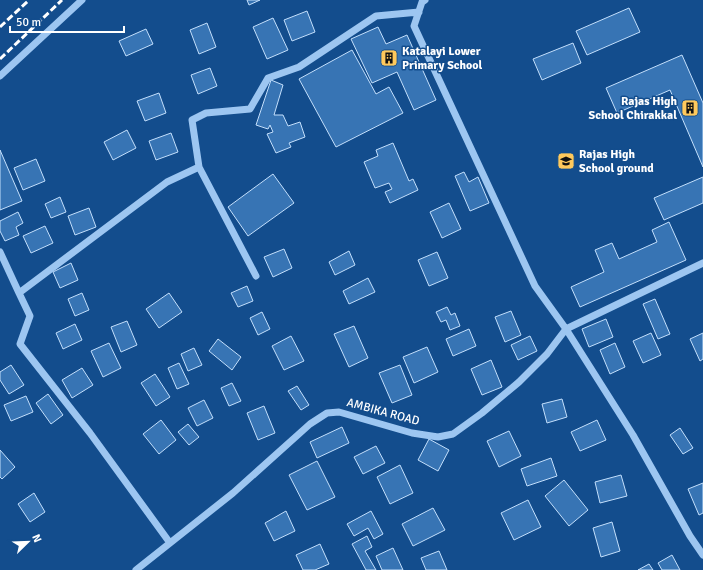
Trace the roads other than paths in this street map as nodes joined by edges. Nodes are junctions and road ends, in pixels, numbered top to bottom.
1 (82, 0) edge
2 (425, 0) edge
3 (419, 12) junction
4 (0, 76) edge
5 (199, 167) junction
6 (0, 252) edge
7 (703, 263) edge
8 (256, 276) dead end
9 (19, 293) junction
10 (566, 329) junction
11 (170, 543) junction
12 (703, 555) edge
13 (136, 570) edge

1 - 4 street
2 - 3 street
3 - 5 street
3 - 10 street
5 - 8 street
5 - 9 street
6 - 9 street
7 - 10 street
9 - 11 street
10 - 11 street, AMBIKA ROAD
10 - 12 street
11 - 13 street, AMBIKA ROAD

